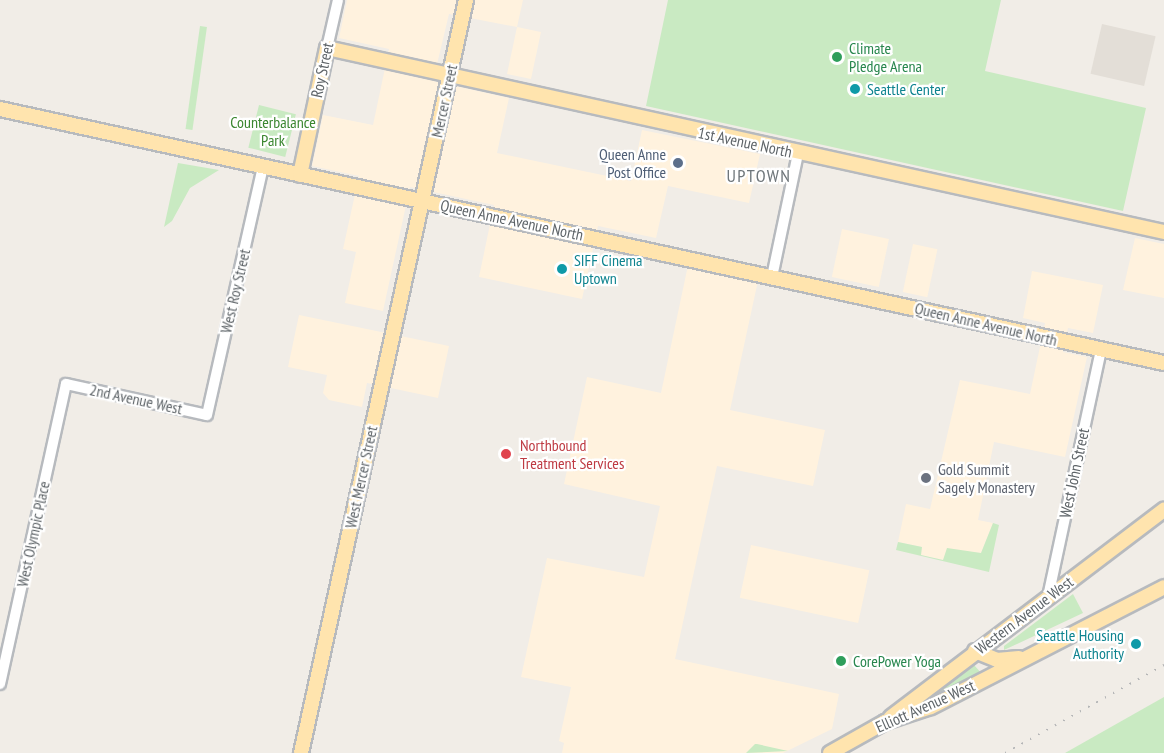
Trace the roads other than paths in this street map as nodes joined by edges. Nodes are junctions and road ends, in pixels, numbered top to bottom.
1 (338, 0) edge
2 (466, 0) edge
3 (327, 48) junction
4 (450, 75) junction
5 (0, 110) edge
6 (798, 154) junction
7 (263, 167) junction
8 (300, 175) junction
9 (422, 201) junction
10 (1164, 232) edge
11 (772, 277) junction
12 (1101, 350) junction
13 (1164, 363) edge
14 (66, 384) joint
15 (207, 415) joint
16 (1164, 510) edge
17 (1164, 587) edge
18 (1048, 597) junction
19 (975, 651) junction
20 (1019, 658) junction
21 (0, 684) edge
22 (885, 722) junction
23 (301, 753) edge
24 (830, 753) edge

1 - 3 street, Roy Street
2 - 4 main road, Mercer Street
3 - 4 main road, 1st Avenue North
3 - 8 main road, Roy Street
4 - 6 main road, 1st Avenue North
4 - 9 main road, Mercer Street
5 - 7 main road, Queen Anne Avenue North
6 - 10 main road, 1st Avenue North
6 - 11 street
7 - 8 main road, Queen Anne Avenue North
7 - 15 street, West Roy Street
8 - 9 main road, Queen Anne Avenue North
9 - 11 main road, Queen Anne Avenue North
9 - 23 main road, West Mercer Street
11 - 12 main road, Queen Anne Avenue North
12 - 13 main road, Queen Anne Avenue North
12 - 18 street, West John Street
14 - 15 street, 2nd Avenue West
14 - 21 street, West Olympic Place
16 - 18 main road, Western Avenue West
17 - 20 main road, Elliott Avenue West
18 - 19 main road, Western Avenue West
19 - 20 main road, Elliott Avenue West
19 - 22 main road, Western Avenue West
20 - 22 main road, Elliott Avenue West
22 - 24 main road, Elliott Avenue West

